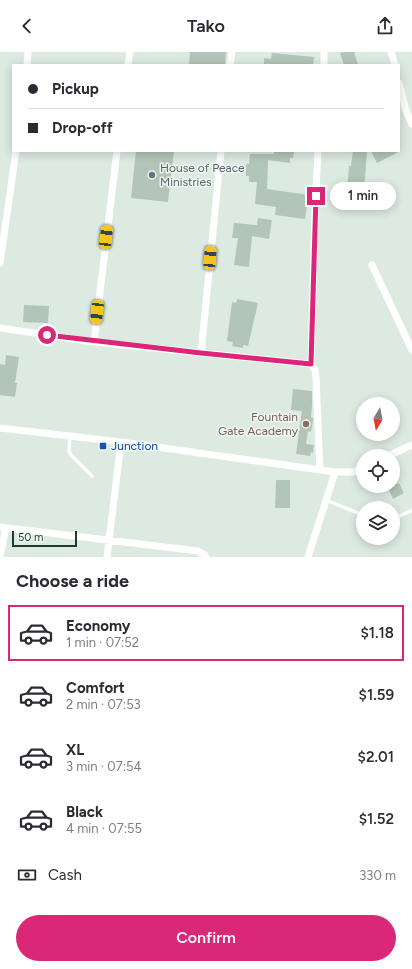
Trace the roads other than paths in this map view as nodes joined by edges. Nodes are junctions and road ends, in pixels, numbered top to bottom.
1 (28, 52) edge
2 (130, 52) edge
3 (232, 52) edge
4 (324, 52) edge
5 (391, 52) edge
6 (27, 64) edge
7 (128, 64) edge
8 (230, 64) edge
9 (324, 64) edge
10 (395, 64) edge
11 (400, 87) edge
12 (412, 124) edge
13 (16, 152) edge
14 (117, 152) edge
15 (221, 152) edge
16 (318, 152) edge
17 (0, 263) edge
18 (372, 265) dead end
19 (0, 328) edge
20 (94, 342) junction
21 (412, 350) edge
22 (201, 353) junction
23 (311, 364) junction
24 (0, 428) edge
25 (70, 436) junction
26 (121, 442) junction
27 (412, 445) edge
28 (400, 450) edge
29 (320, 470) junction
30 (356, 471) edge
31 (335, 472) junction
32 (92, 476) dead end
33 (326, 500) junction
34 (412, 510) edge
35 (356, 512) edge
36 (400, 516) edge
37 (3, 528) edge
38 (110, 540) junction
39 (0, 557) edge
40 (108, 557) edge
41 (206, 557) edge
42 (308, 557) edge

1 - 6 street
2 - 7 street
3 - 8 street
4 - 9 street
5 - 10 street
11 - 12 street
13 - 17 street
14 - 20 street
15 - 22 street
16 - 23 street
18 - 21 street
19 - 20 street
20 - 22 street
22 - 23 street
23 - 29 street
24 - 25 street
25 - 26 street
25 - 32 lane
26 - 29 street
26 - 38 street
27 - 28 street
29 - 31 street
30 - 31 street
31 - 33 street
33 - 35 lane
33 - 42 street
34 - 36 lane
37 - 38 street
37 - 39 street
38 - 40 street
38 - 41 street

